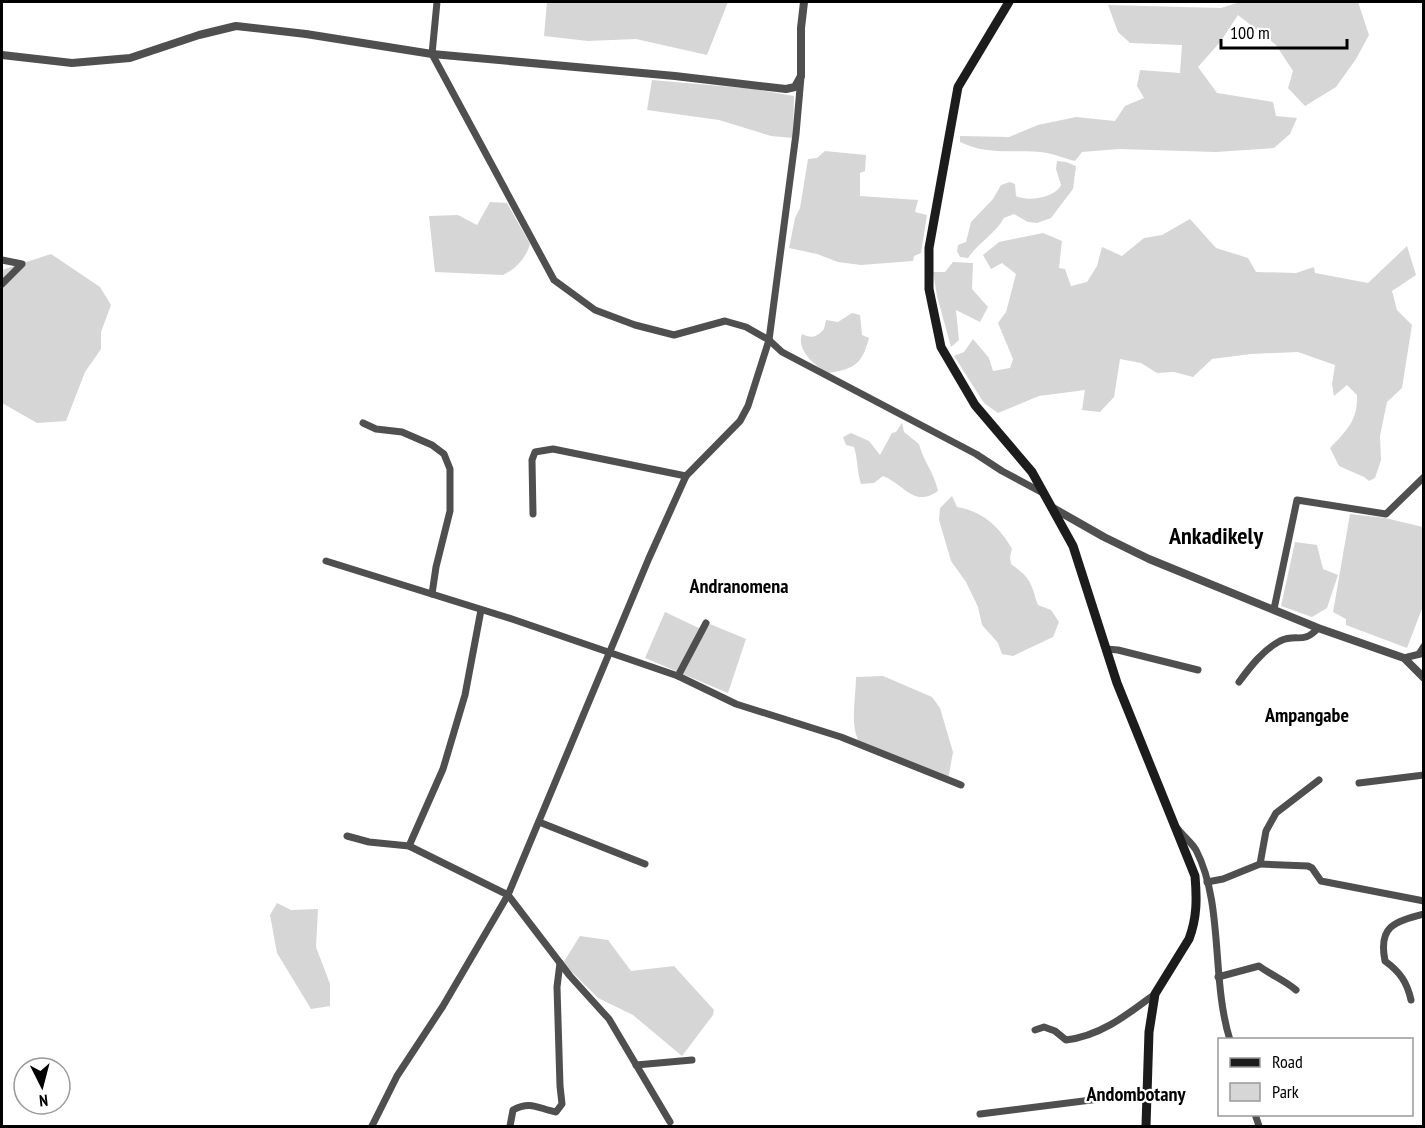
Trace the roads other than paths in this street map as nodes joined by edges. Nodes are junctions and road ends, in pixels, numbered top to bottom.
1 (437, 2) edge
2 (804, 2) edge
3 (1009, 2) edge
4 (432, 54) junction
5 (2, 55) edge
6 (801, 76) junction
7 (2, 260) edge
8 (2, 284) edge
9 (769, 340) junction
10 (363, 423) dead end
11 (686, 476) junction
12 (1424, 477) edge
13 (1044, 494) junction
14 (1053, 508) junction
15 (533, 514) dead end
16 (326, 561) dead end
17 (432, 594) junction
18 (1274, 609) junction
19 (481, 610) junction
20 (706, 623) dead end
21 (1318, 628) junction
22 (1424, 646) edge
23 (1106, 649) junction
24 (610, 652) junction
25 (1421, 653) edge
26 (1404, 658) junction
27 (1198, 670) dead end
28 (678, 676) junction
29 (1424, 678) edge
30 (1239, 682) dead end
31 (1424, 775) edge
32 (1319, 780) dead end
33 (1359, 783) dead end
34 (961, 785) dead end
35 (539, 822) junction
36 (1172, 823) junction
37 (347, 836) dead end
38 (409, 846) junction
39 (645, 864) dead end
40 (1260, 864) junction
41 (1207, 882) junction
42 (508, 895) junction
43 (1424, 901) edge
44 (1424, 914) edge
45 (560, 963) junction
46 (1218, 978) junction
47 (1296, 990) dead end
48 (1155, 994) junction
49 (1411, 1000) dead end
50 (1035, 1030) dead end
51 (1230, 1038) edge
52 (692, 1060) dead end
53 (636, 1065) junction
54 (1147, 1093) junction
55 (980, 1114) dead end
56 (670, 1122) dead end
57 (372, 1126) edge
58 (510, 1126) edge
59 (1146, 1126) edge

1 - 4 street
2 - 6 street
3 - 13 main road
4 - 5 street
4 - 6 street
4 - 9 street
6 - 9 street
7 - 8 street
9 - 11 street
9 - 13 street
10 - 17 street
11 - 15 street
11 - 24 street
12 - 18 street
13 - 14 main road
14 - 18 street
14 - 23 main road
16 - 17 street
17 - 19 street
18 - 21 street
19 - 24 street
19 - 38 street
20 - 28 street
21 - 26 street
21 - 30 street
22 - 25 street
23 - 27 street
23 - 36 main road
24 - 28 street
24 - 35 street
25 - 26 street
26 - 29 street
28 - 34 street
31 - 33 street
32 - 40 street
35 - 39 street
35 - 42 street
36 - 41 street
36 - 48 main road
37 - 38 street
38 - 42 street
40 - 41 street
40 - 43 street
41 - 46 street
42 - 45 street
42 - 57 street
44 - 49 street
45 - 53 street
45 - 58 street
46 - 47 street
46 - 51 street
48 - 50 street
48 - 54 main road
52 - 53 street
53 - 56 street
54 - 55 street
54 - 59 main road

